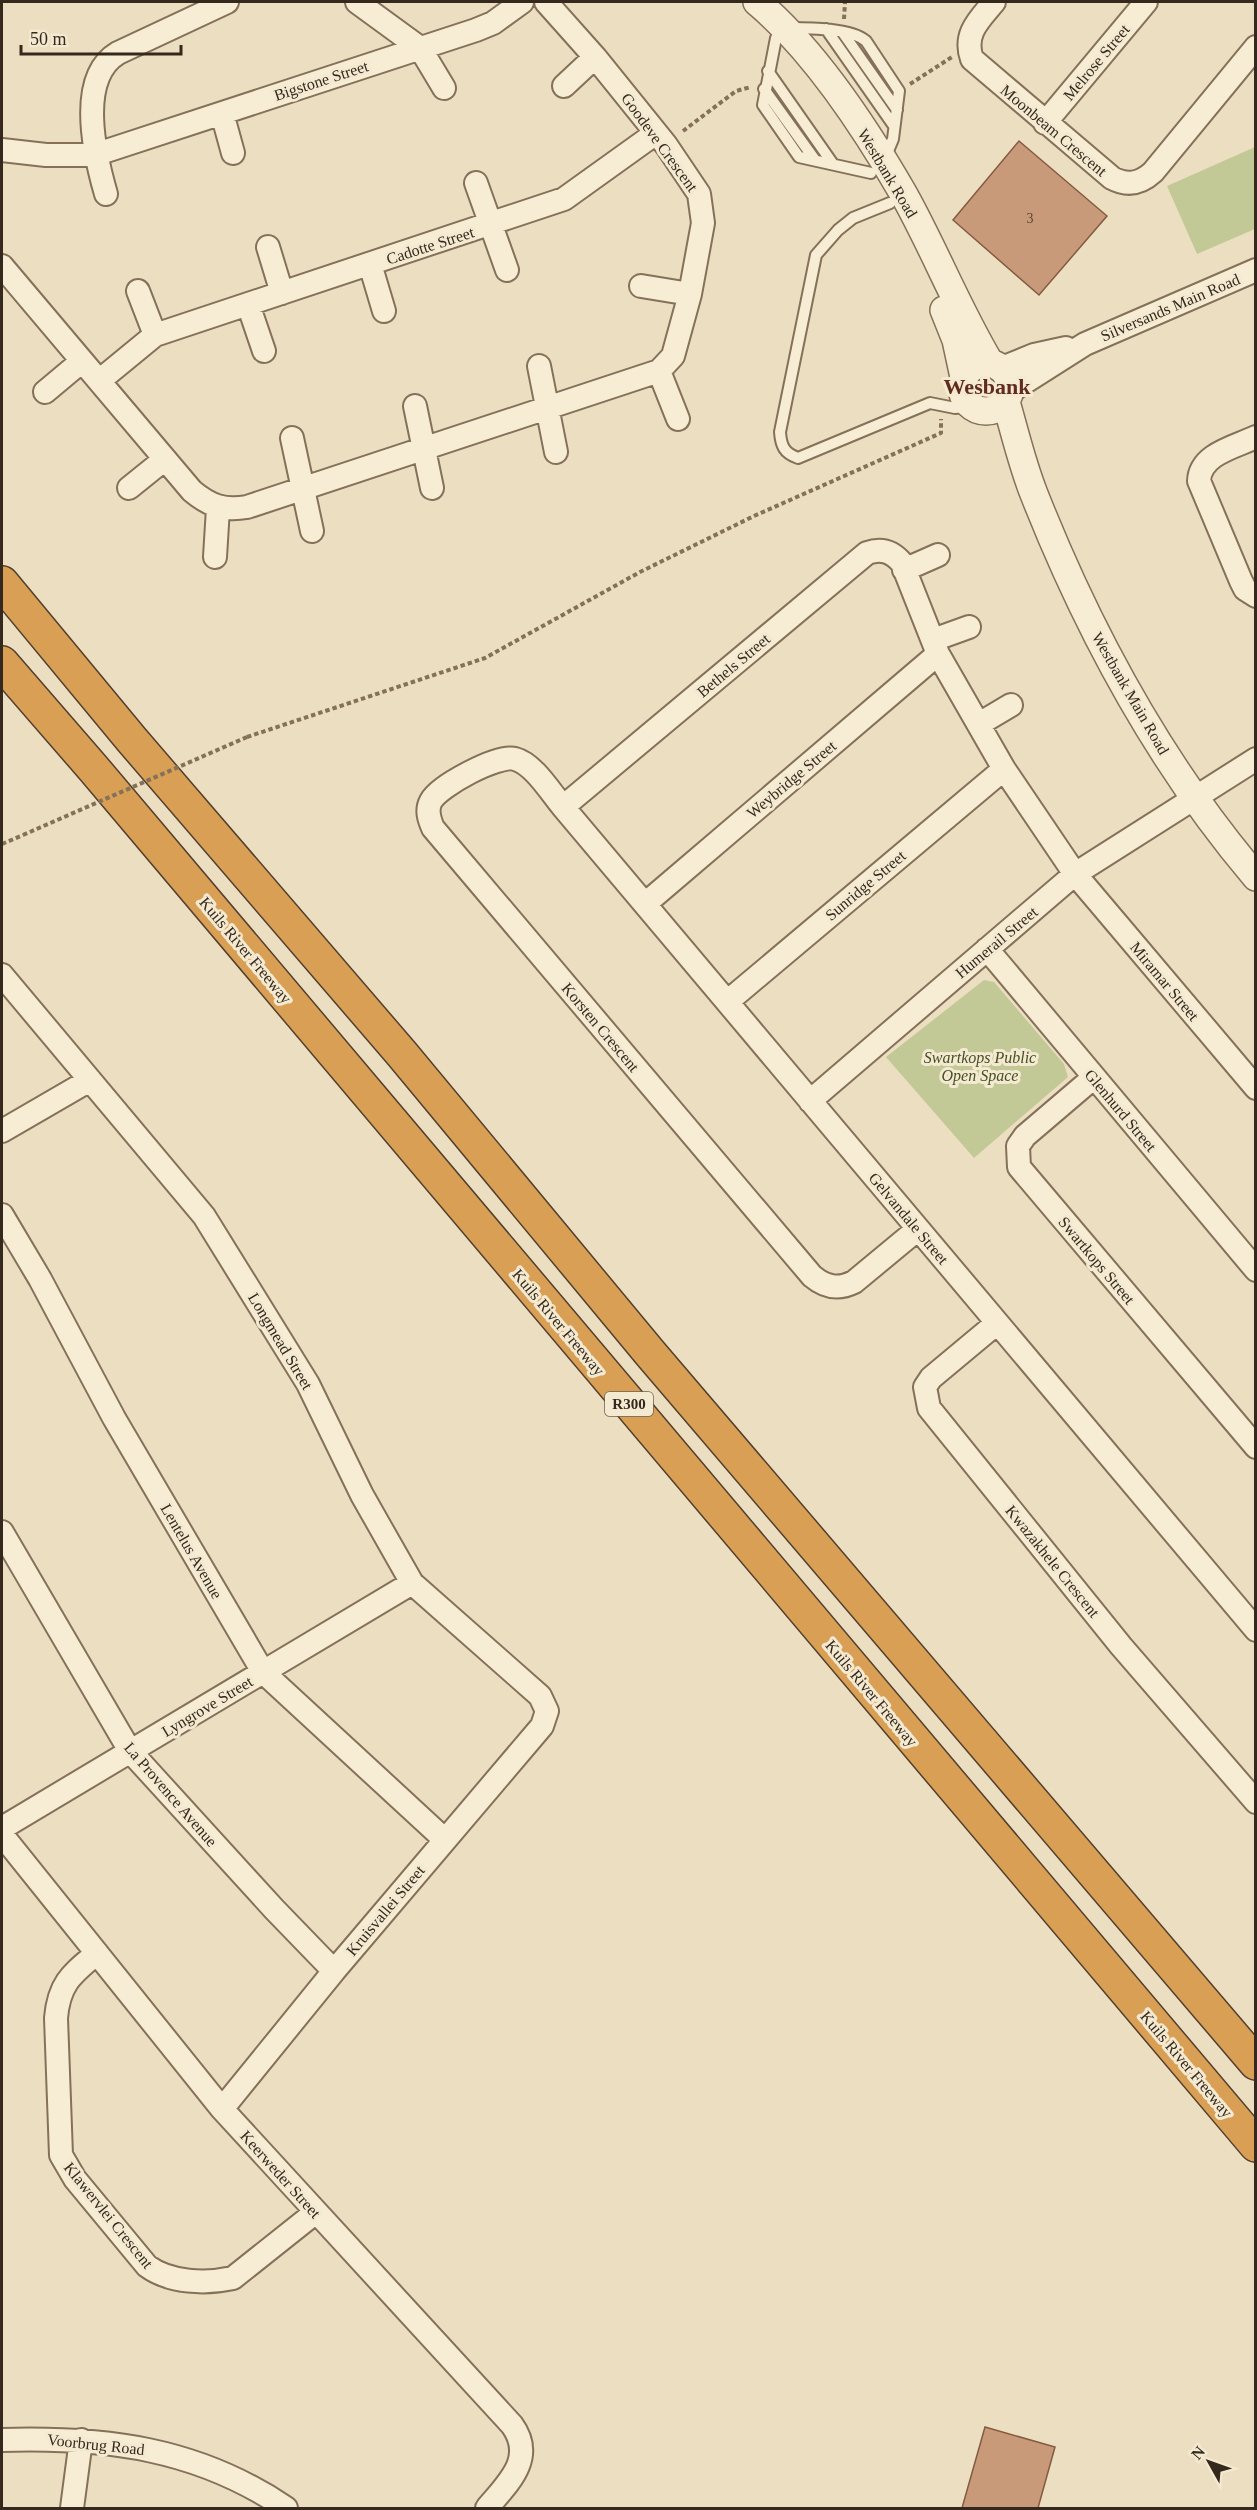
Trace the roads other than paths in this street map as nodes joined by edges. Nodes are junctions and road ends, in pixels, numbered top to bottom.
1 (227, 2) edge
2 (357, 2) edge
3 (522, 2) edge
4 (546, 2) edge
5 (757, 2) edge
6 (994, 2) edge
7 (1146, 2) edge
8 (826, 29) junction
9 (782, 33) junction
10 (1256, 47) edge
11 (420, 48) junction
12 (596, 57) junction
13 (768, 71) junction
14 (564, 86) dead end
15 (444, 88) dead end
16 (222, 113) junction
17 (1045, 123) junction
18 (894, 126) junction
19 (661, 139) junction
20 (2, 150) edge
21 (233, 153) dead end
22 (94, 155) junction
23 (833, 164) junction
24 (877, 168) junction
25 (476, 183) dead end
26 (106, 195) dead end
27 (890, 203) junction
28 (490, 225) junction
29 (268, 248) dead end
30 (370, 264) junction
31 (2, 266) edge
32 (507, 270) dead end
33 (1256, 270) edge
34 (641, 286) dead end
35 (138, 291) dead end
36 (282, 293) junction
37 (690, 294) junction
38 (248, 304) junction
39 (384, 310) dead end
40 (155, 335) junction
41 (264, 351) dead end
42 (82, 361) junction
43 (539, 366) dead end
44 (659, 371) junction
45 (99, 381) junction
46 (994, 390) junction
47 (45, 392) dead end
48 (415, 406) dead end
49 (547, 407) junction
50 (678, 419) dead end
51 (1256, 437) edge
52 (292, 438) dead end
53 (424, 449) junction
54 (556, 452) dead end
55 (165, 459) junction
56 (129, 488) dead end
57 (432, 488) dead end
58 (302, 489) junction
59 (218, 507) junction
60 (312, 531) dead end
61 (938, 555) dead end
62 (215, 557) dead end
63 (904, 570) junction
64 (2, 584) edge
65 (1256, 596) edge
66 (969, 627) dead end
67 (936, 647) junction
68 (2, 663) edge
69 (1011, 705) dead end
70 (979, 724) junction
71 (1256, 759) edge
72 (1004, 769) junction
73 (1194, 798) junction
74 (563, 807) junction
75 (1076, 874) junction
76 (1256, 877) edge
77 (645, 904) junction
78 (987, 949) junction
79 (2, 975) edge
80 (727, 1002) junction
81 (1093, 1078) junction
82 (90, 1080) junction
83 (1256, 1088) edge
84 (810, 1101) junction
85 (2, 1131) edge
86 (2, 1215) edge
87 (918, 1229) junction
88 (1256, 1270) edge
89 (997, 1323) junction
90 (1256, 1447) edge
91 (2, 1532) edge
92 (412, 1583) junction
93 (1256, 1630) edge
94 (263, 1672) junction
95 (547, 1711) joint
96 (130, 1751) junction
97 (1256, 1802) edge
98 (2, 1828) edge
99 (2, 1835) edge
100 (444, 1839) junction
101 (97, 1953) junction
102 (334, 1971) junction
103 (1256, 2062) edge
104 (222, 2109) junction
105 (1256, 2145) edge
106 (316, 2212) junction
107 (2, 2440) edge
108 (81, 2440) junction
109 (72, 2508) edge
110 (286, 2508) edge
111 (487, 2508) edge

1 - 22 street
2 - 11 street
3 - 11 street, Bigstone Street
4 - 12 street, Goodeve Crescent
5 - 9 street, Westbank Road
6 - 17 street, Moonbeam Crescent
7 - 17 street, Melrose Street
8 - 9 lane
8 - 18 lane
8 - 18 lane
9 - 13 lane
9 - 24 street, Westbank Road
10 - 17 street, Moonbeam Crescent
11 - 15 street
11 - 16 street, Bigstone Street
12 - 14 street
12 - 19 street, Goodeve Crescent
13 - 23 lane
13 - 23 lane
16 - 21 street
16 - 22 street, Bigstone Street
18 - 24 lane
19 - 28 street, Cadotte Street
19 - 37 street, Goodeve Crescent
20 - 22 street, Bigstone Street
22 - 26 street
23 - 24 lane
24 - 27 street, Westbank Road
24 - 46 street, Westbank Road
25 - 28 street, Cadotte Street
27 - 46 street, Westbank Road
27 - 46 lane
28 - 30 street, Cadotte Street
28 - 32 street, Cadotte Street
29 - 36 street
30 - 36 street, Cadotte Street
30 - 39 street, Cadotte Street
31 - 42 street
33 - 46 street, Silversands Main Road
34 - 37 street
35 - 40 street
36 - 38 street, Cadotte Street
37 - 44 street, Goodeve Crescent
38 - 40 street, Cadotte Street
38 - 41 street
40 - 45 street, Cadotte Street
42 - 45 street
42 - 47 street
43 - 49 street
44 - 49 street
44 - 50 street
45 - 55 street
46 - 73 street, Westbank Main Road
48 - 53 street
49 - 53 street
49 - 54 street
51 - 65 street
52 - 58 street
53 - 57 street
53 - 58 street
55 - 56 street
55 - 59 street
58 - 59 street
58 - 60 street
59 - 62 street
61 - 63 street
63 - 67 street, Bethels Street
63 - 74 street, Bethels Street
64 - 103 highway, R300
66 - 67 street
67 - 70 street, Bethels Street
67 - 77 street, Weybridge Street
68 - 105 highway, Kuils River Freeway / R300
69 - 70 street
70 - 72 street, Bethels Street
71 - 73 street, Humerail Street
72 - 75 street, Bethels Street
72 - 80 street, Sunridge Street
73 - 75 street, Humerail Street
73 - 76 street, Westbank Main Road
74 - 77 street, Gelvandale Street
74 - 87 street, Korsten Crescent
75 - 78 street, Humerail Street
75 - 83 street, Miramar Street
77 - 80 street, Gelvandale Street
78 - 81 street, Glenhurd Street
78 - 84 street, Humerail Street
79 - 82 street, Longmead Street
80 - 84 street, Gelvandale Street
81 - 88 street, Glenhurd Street
81 - 90 street, Swartkops Street
82 - 85 street
82 - 92 street, Longmead Street
84 - 87 street, Gelvandale Street
86 - 94 street, Lentelus Avenue
87 - 89 street, Gelvandale Street
89 - 93 street, Gelvandale Street
89 - 97 street, Kwazakhele Crescent
91 - 96 street, La Provence Avenue
92 - 94 street, Lyngrove Street
92 - 95 street, Longmead Street
94 - 96 street, Lyngrove Street
94 - 100 street, Lentelus Avenue
95 - 100 street, Kruisvallei Street
96 - 98 street, Lyngrove Street
96 - 102 street, La Provence Avenue
99 - 101 street, Keerweder Street
100 - 102 street, Kruisvallei Street
101 - 104 street, Keerweder Street
101 - 106 street, Klawervlei Crescent
102 - 104 street, Kruisvallei Street
104 - 106 street, Keerweder Street
106 - 111 street, Keerweder Street
107 - 108 street, Voorbrug Road
108 - 109 street
108 - 110 street, Voorbrug Road

